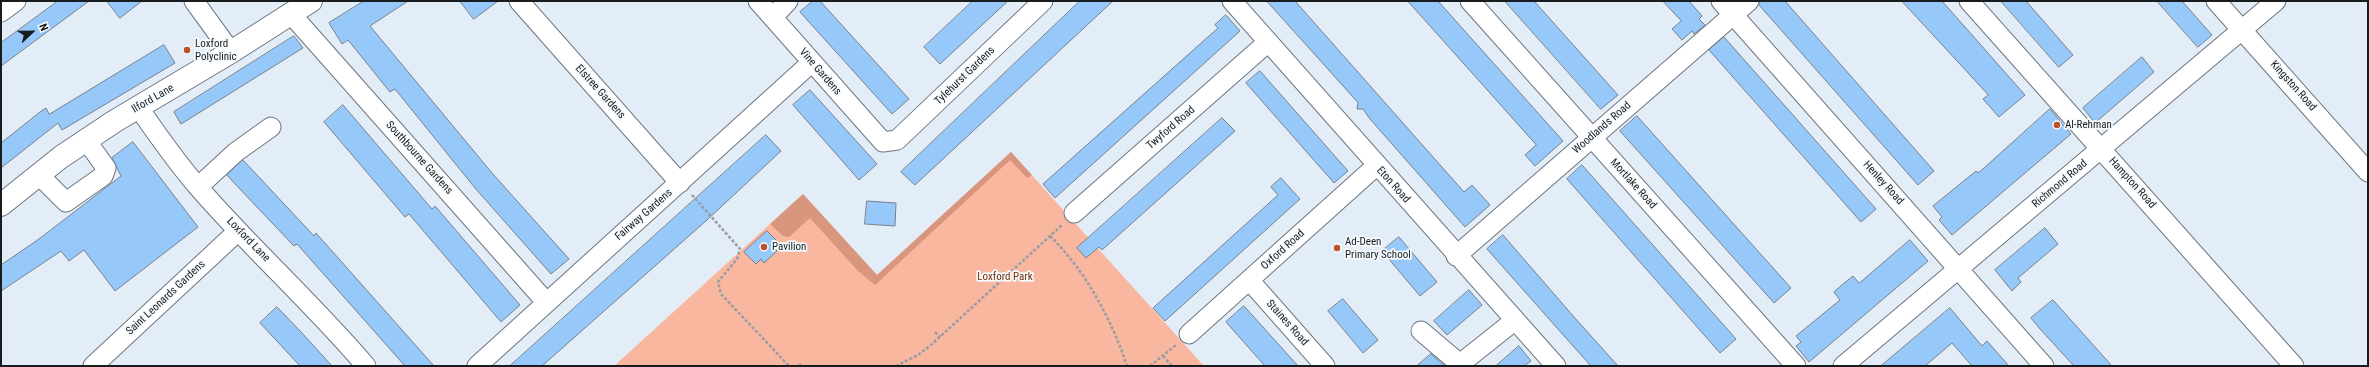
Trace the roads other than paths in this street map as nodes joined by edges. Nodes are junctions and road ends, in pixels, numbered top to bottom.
1 (16, 1) edge
2 (194, 1) edge
3 (311, 1) edge
4 (519, 1) edge
5 (758, 1) edge
6 (788, 1) edge
7 (1043, 1) edge
8 (1232, 1) edge
9 (1470, 1) edge
10 (1748, 1) edge
11 (1969, 1) edge
12 (2216, 1) edge
13 (2276, 1) edge
14 (1727, 8) edge
15 (1, 12) edge
16 (291, 14) junction
17 (773, 17) junction
18 (2242, 30) junction
19 (1268, 42) junction
20 (231, 52) junction
21 (812, 62) junction
22 (138, 107) junction
23 (271, 127) dead end
24 (1591, 137) junction
25 (86, 140) junction
26 (883, 142) joint
27 (2101, 149) junction
28 (1376, 166) junction
29 (2368, 172) edge
30 (39, 175) junction
31 (680, 183) junction
32 (198, 187) junction
33 (1, 205) edge
34 (1074, 213) road end
35 (238, 231) junction
36 (1456, 256) junction
37 (1959, 269) junction
38 (1250, 280) junction
39 (546, 302) junction
40 (1514, 321) junction
41 (1421, 330) dead end
42 (1189, 334) dead end
43 (93, 366) edge
44 (366, 366) edge
45 (477, 366) edge
46 (1325, 366) edge
47 (1556, 366) edge
48 (1796, 366) edge
49 (1843, 366) edge
50 (2044, 366) edge
51 (2294, 366) edge

1 - 15 street
2 - 20 street
3 - 16 main road, Ilford Lane
4 - 31 street, Elstree Gardens
5 - 17 street, Vine Gardens
6 - 17 street
7 - 26 street, Tylehurst Gardens
8 - 19 street, Eton Road
9 - 24 street, Mortlake Road
10 - 14 street, Woodlands Road
11 - 27 street, Hampton Road
12 - 18 street, Kingston Road
13 - 18 street, Richmond Road
14 - 24 street, Woodlands Road
14 - 37 street, Henley Road
16 - 20 main road, Ilford Lane
16 - 39 street, Southbourne Gardens
17 - 21 street, Vine Gardens
18 - 27 street, Richmond Road
18 - 29 street, Kingston Road
19 - 28 street, Eton Road
19 - 34 street, Twyford Road
20 - 22 main road, Ilford Lane
21 - 26 street, Vine Gardens
21 - 31 street, Fairway Gardens
22 - 25 main road, Ilford Lane
22 - 32 street, Loxford Lane
23 - 32 street
24 - 36 street, Woodlands Road
24 - 48 street, Mortlake Road
25 - 30 main road, Ilford Lane
25 - 30 street
27 - 37 street, Richmond Road
27 - 51 street, Hampton Road
28 - 36 street, Eton Road
28 - 38 street, Oxford Road
30 - 33 main road, Ilford Lane
31 - 39 street, Fairway Gardens
32 - 35 street, Loxford Lane
35 - 43 street, Saint Leonards Gardens
35 - 44 street, Loxford Lane
36 - 40 street, Eton Road
37 - 49 street, Richmond Road
37 - 50 street, Henley Road
38 - 42 street, Oxford Road
38 - 46 street, Staines Road
39 - 45 street, Fairway Gardens
40 - 41 street
40 - 47 street, Eton Road

